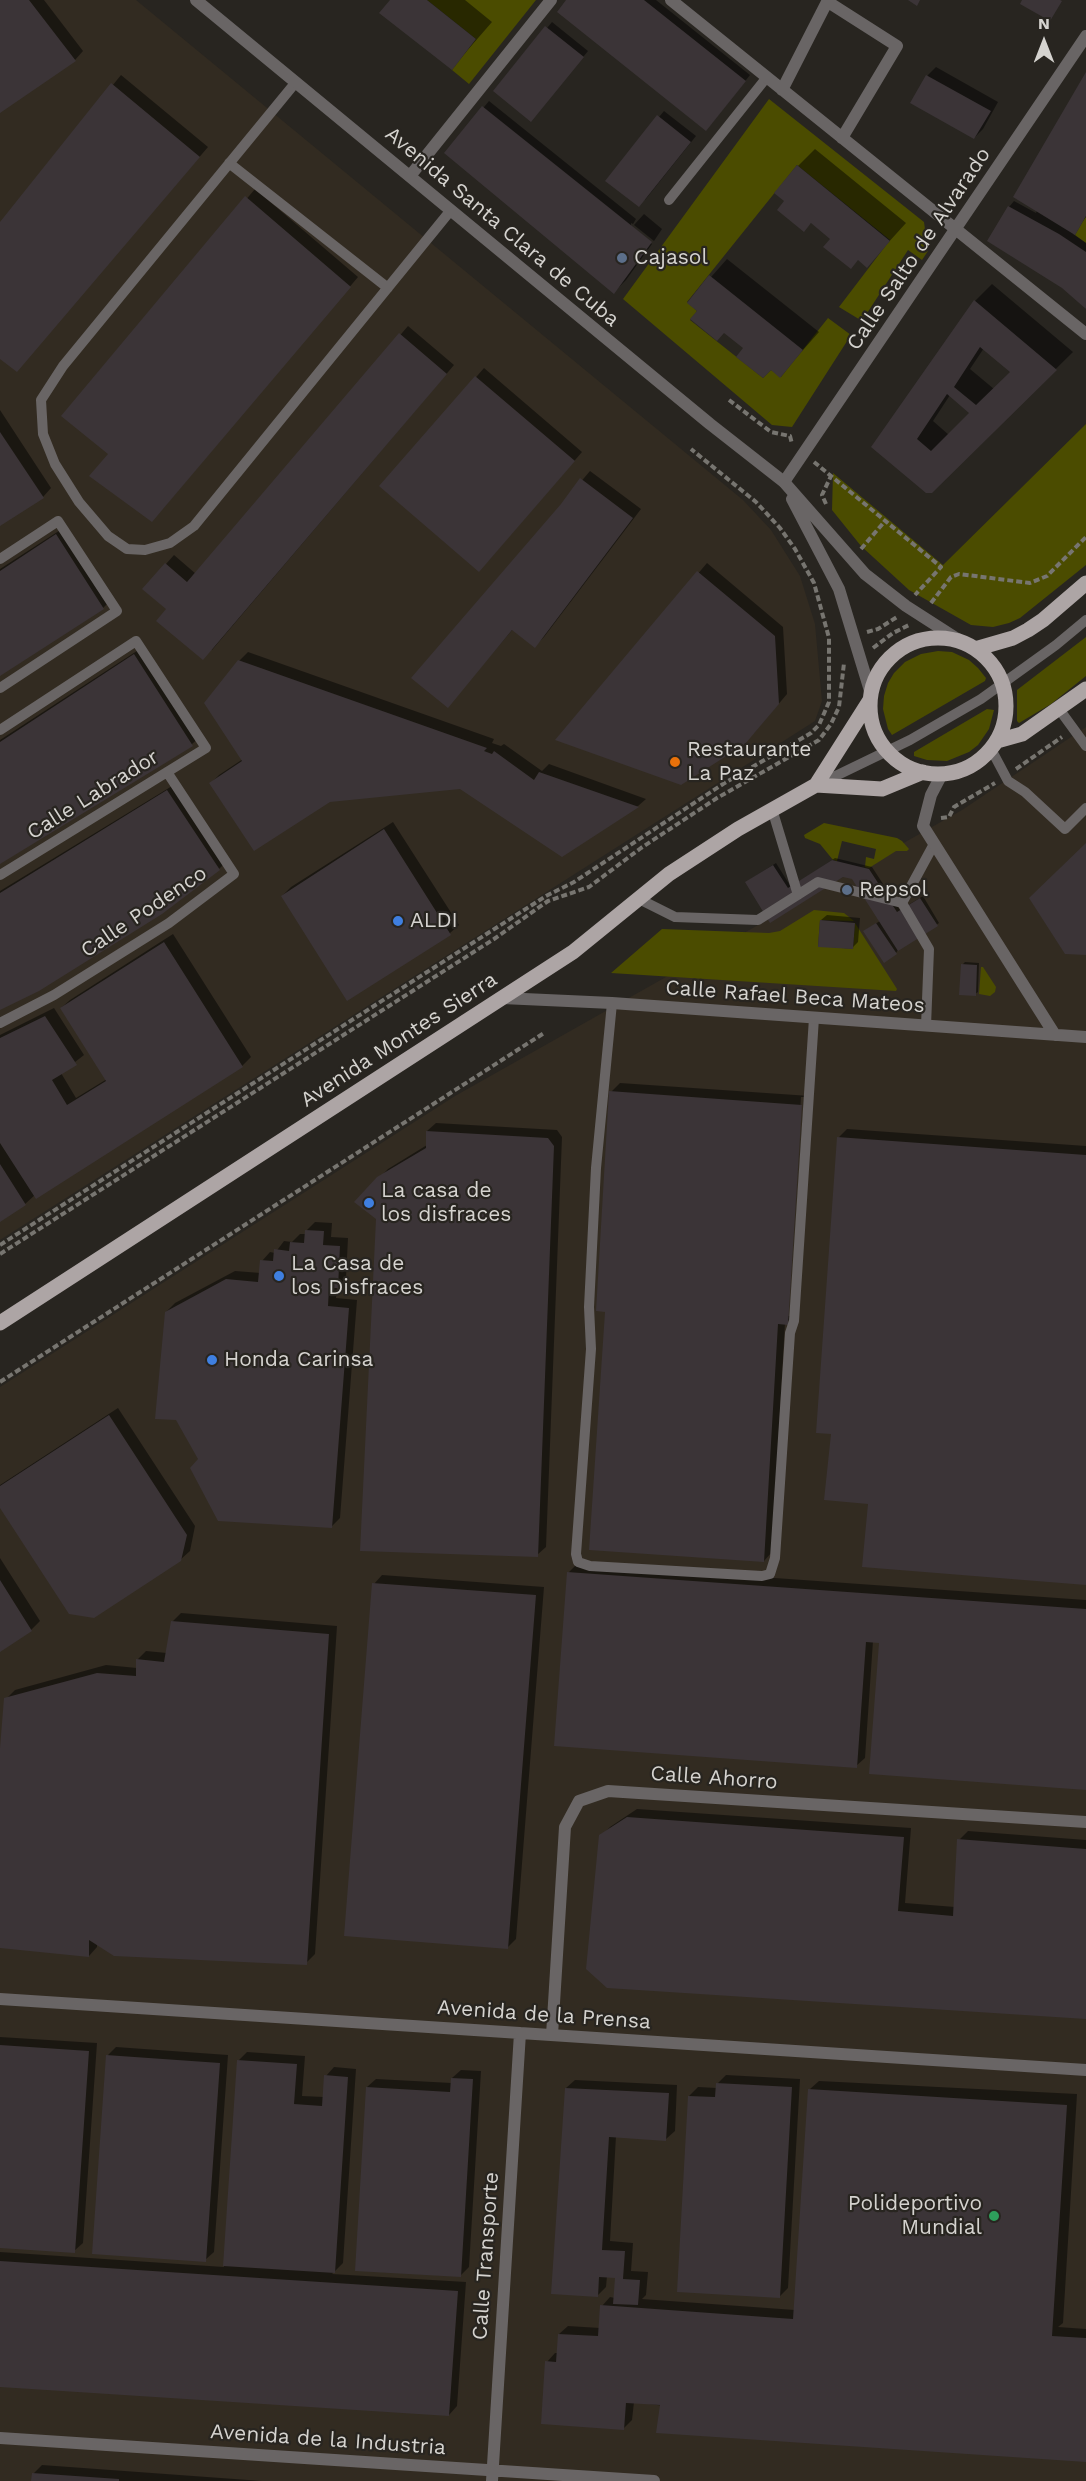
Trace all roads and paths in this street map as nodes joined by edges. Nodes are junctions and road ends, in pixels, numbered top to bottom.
1 (196, 0) edge
2 (551, 0) edge
3 (671, 0) edge
4 (828, 1) edge
5 (210, 4) edge
6 (1086, 36) edge
7 (767, 77) junction
8 (296, 82) junction
9 (782, 90) junction
10 (842, 138) junction
11 (229, 163) junction
12 (410, 176) junction
13 (669, 200) dead end
14 (451, 210) junction
15 (956, 229) junction
16 (388, 288) junction
17 (1086, 334) edge
18 (729, 400) dead end
19 (691, 449) dead end
20 (804, 455) junction
21 (831, 476) junction
22 (784, 482) junction
23 (830, 512) dead end
24 (885, 521) junction
25 (1086, 537) edge
26 (854, 542) dead end
27 (861, 550) junction
28 (869, 558) dead end
29 (0, 559) edge
30 (1086, 583) edge
31 (908, 591) dead end
32 (914, 596) junction
33 (929, 605) junction
34 (939, 611) dead end
35 (899, 615) dead end
36 (921, 616) junction
37 (1086, 620) edge
38 (863, 633) dead end
39 (969, 646) junction
40 (857, 651) junction
41 (1003, 685) junction
42 (0, 688) edge
43 (1086, 689) edge
44 (870, 697) junction
45 (1059, 709) junction
46 (0, 730) edge
47 (994, 745) junction
48 (1086, 746) edge
49 (887, 751) junction
50 (167, 772) junction
51 (923, 772) junction
52 (942, 774) junction
53 (816, 785) junction
54 (1086, 808) edge
55 (772, 809) junction
56 (933, 844) junction
57 (0, 875) edge
58 (798, 895) junction
59 (637, 898) junction
60 (902, 903) junction
61 (502, 998) junction
62 (612, 1002) junction
63 (814, 1018) junction
64 (0, 1023) edge
65 (926, 1026) junction
66 (544, 1033) dead end
67 (1055, 1035) junction
68 (1086, 1037) edge
69 (0, 1245) edge
70 (0, 1254) edge
71 (0, 1323) edge
72 (0, 1382) edge
73 (1086, 1822) edge
74 (0, 1999) edge
75 (520, 2033) junction
76 (552, 2035) junction
77 (1086, 2070) edge
78 (0, 2438) edge
79 (492, 2476) edge
80 (654, 2481) edge

1 - 5 street, Avenida Santa Clara de Cuba
2 - 12 street
3 - 7 street
4 - 9 street
4 - 10 street
5 - 8 street, Avenida Santa Clara de Cuba
6 - 15 street, Calle Salto de Alvarado
7 - 9 street
7 - 13 lane
8 - 11 lane
8 - 12 street, Avenida Santa Clara de Cuba
9 - 10 street
10 - 15 street
11 - 16 lane
11 - 16 lane
12 - 14 street, Avenida Santa Clara de Cuba
14 - 16 lane
14 - 22 street, Avenida Santa Clara de Cuba
15 - 17 street
15 - 20 street, Calle Salto de Alvarado
18 - 20 path
19 - 69 path
20 - 21 path
20 - 22 street, Calle Salto de Alvarado
21 - 23 path
21 - 24 path
22 - 36 street, Avenida Santa Clara de Cuba
22 - 40 street, Avenida Santa Clara de Cuba
24 - 27 path
24 - 32 path
25 - 33 path
26 - 27 path
27 - 28 path
29 - 42 lane
30 - 39 main road
31 - 32 path
32 - 33 path
33 - 34 path
33 - 36 path
35 - 38 path
36 - 39 street, Avenida Santa Clara de Cuba
36 - 40 path
37 - 41 lane, Avenida Montes Sierra
39 - 41 main road
39 - 44 main road, Avenida Montes Sierra
40 - 44 street, Avenida Santa Clara de Cuba
40 - 70 path
41 - 47 main road
41 - 49 lane, Avenida Montes Sierra
43 - 45 main road
44 - 49 main road
44 - 53 main road, Avenida Montes Sierra
45 - 47 main road
45 - 48 lane
46 - 50 lane, Calle Labrador
47 - 52 main road
47 - 54 lane
49 - 51 main road
49 - 53 lane, Avenida Montes Sierra
50 - 57 lane, Calle Labrador
50 - 64 lane, Calle Podenco
51 - 52 main road
51 - 53 main road
52 - 56 street
53 - 55 main road, Avenida Montes Sierra
55 - 58 lane
55 - 59 main road, Avenida Montes Sierra
56 - 60 lane
56 - 67 street
58 - 59 lane
58 - 60 lane
59 - 61 main road, Avenida Montes Sierra
60 - 65 lane
61 - 62 street, Calle Rafael Beca Mateos
61 - 71 main road, Avenida Montes Sierra
62 - 63 street, Calle Rafael Beca Mateos
62 - 63 lane
63 - 65 street, Calle Rafael Beca Mateos
65 - 67 street, Calle Rafael Beca Mateos
66 - 72 path
67 - 68 street, Calle Rafael Beca Mateos
73 - 76 street, Calle Ahorro
74 - 75 street, Avenida de la Prensa
75 - 76 street, Avenida de la Prensa
75 - 79 street, Calle Transporte
76 - 77 street, Avenida de la Prensa
78 - 79 street, Avenida de la Industria
79 - 80 street, Avenida de la Industria

